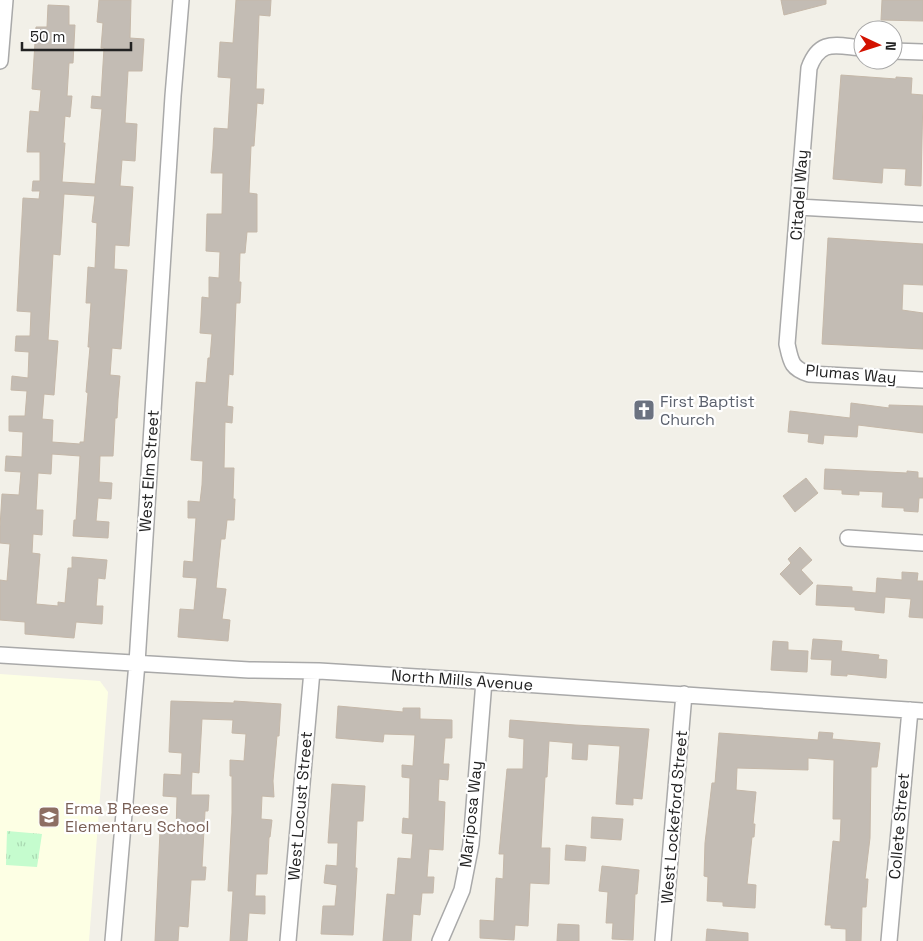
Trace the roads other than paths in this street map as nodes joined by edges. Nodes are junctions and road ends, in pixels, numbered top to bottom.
1 (5, 0) edge
2 (181, 0) edge
3 (853, 47) edge
4 (903, 51) edge
5 (923, 52) edge
6 (0, 62) edge
7 (798, 207) junction
8 (923, 214) edge
9 (789, 353) joint
10 (923, 380) edge
11 (848, 538) dead end
12 (923, 543) edge
13 (0, 655) edge
14 (137, 664) junction
15 (312, 671) junction
16 (484, 681) junction
17 (684, 694) junction
18 (916, 710) edge
19 (112, 941) edge
20 (288, 941) edge
21 (440, 941) edge
22 (663, 941) edge
23 (889, 941) edge

1 - 6 street
2 - 14 street, West Elm Street
3 - 7 street, Citadel Way
4 - 5 street
7 - 8 street
7 - 9 street, Citadel Way
9 - 10 street, Plumas Way
11 - 12 street
13 - 14 street, North Mills Avenue
14 - 15 street, North Mills Avenue
14 - 19 street, West Elm Street
15 - 16 street, North Mills Avenue
15 - 20 street, West Locust Street
16 - 17 street, North Mills Avenue
16 - 21 street, Mariposa Way
17 - 18 street, North Mills Avenue
17 - 22 street, West Lockeford Street
18 - 23 street, Collete Street

